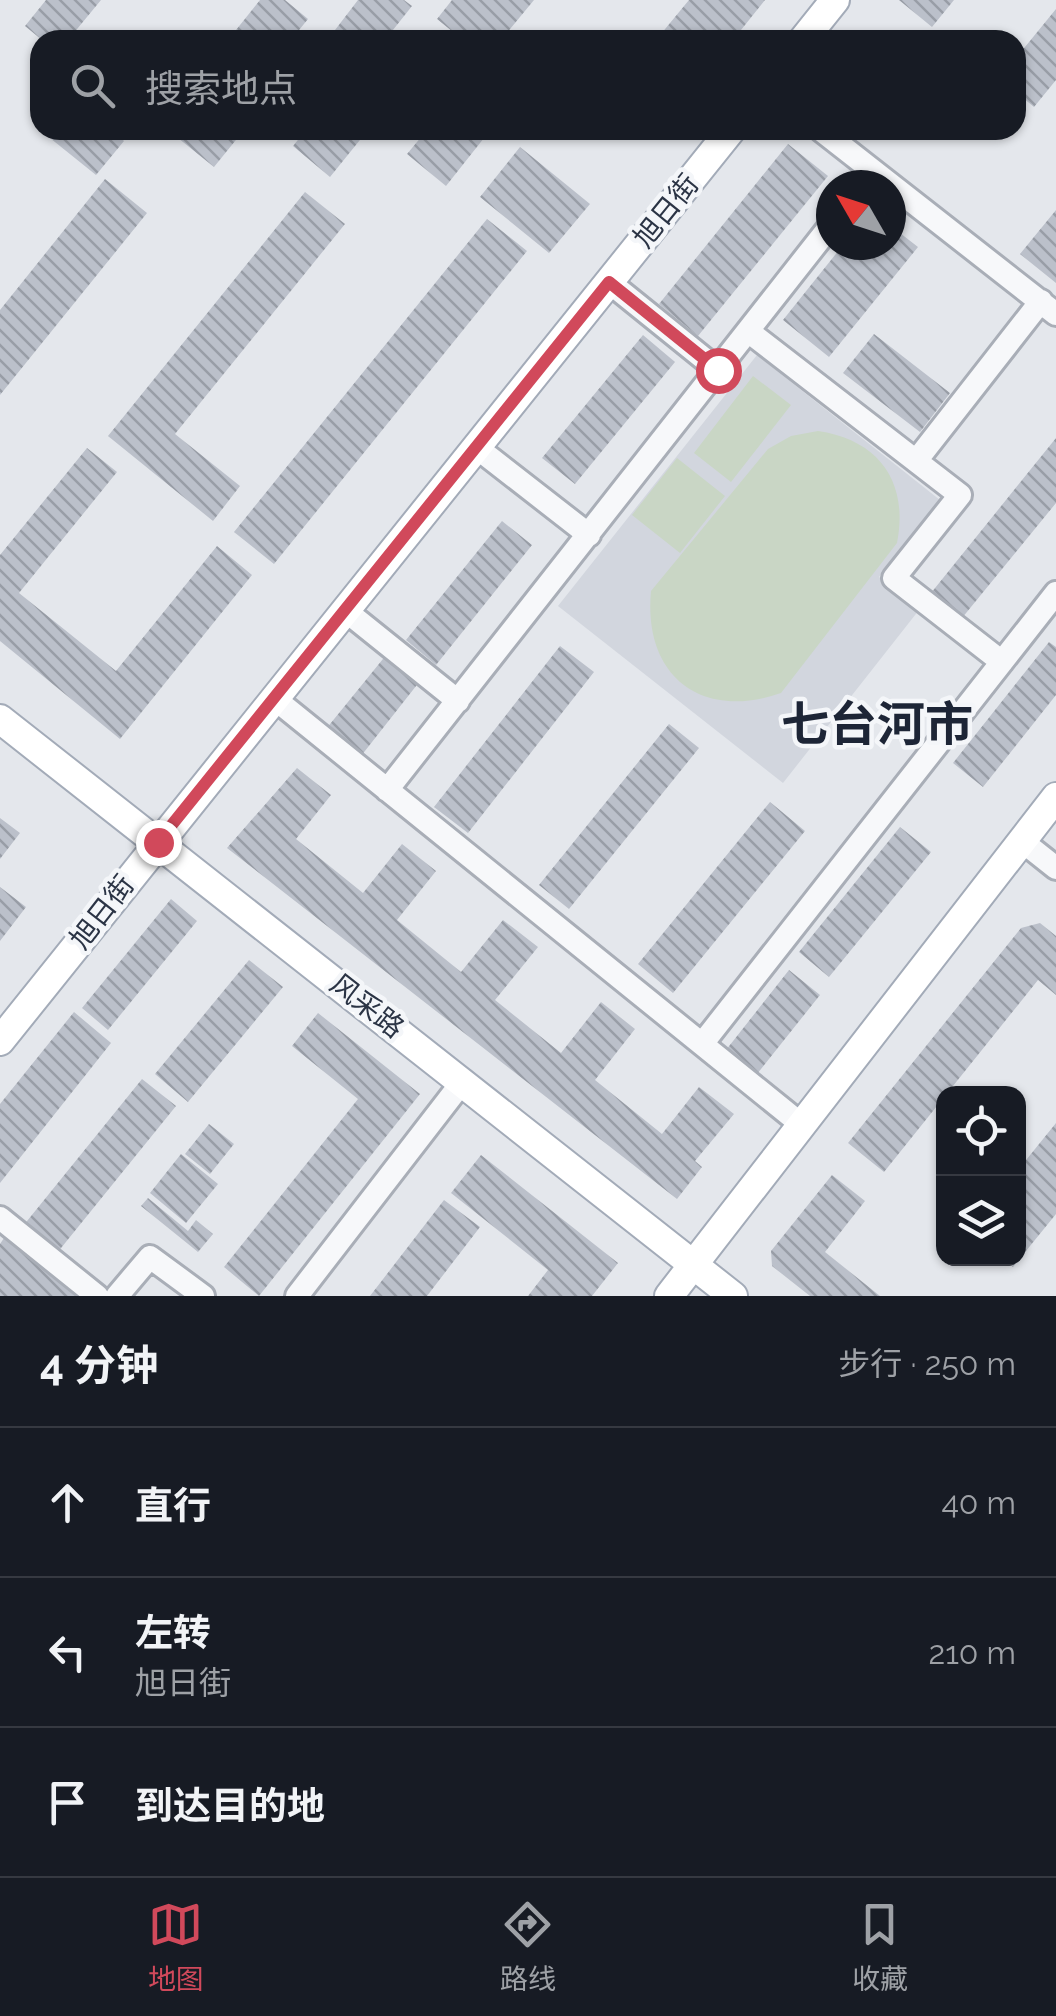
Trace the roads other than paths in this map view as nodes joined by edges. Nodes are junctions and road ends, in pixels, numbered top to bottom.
1 (835, 0) edge
2 (811, 30) edge
3 (723, 140) edge
4 (831, 140) edge
5 (860, 170) edge
6 (906, 205) edge
7 (816, 244) edge
8 (609, 282) junction
9 (1048, 308) edge
10 (748, 331) junction
11 (718, 370) junction
12 (476, 447) junction
13 (916, 461) junction
14 (589, 535) junction
15 (1056, 592) edge
16 (346, 611) junction
17 (1002, 662) junction
18 (275, 699) junction
19 (458, 701) junction
20 (0, 719) edge
21 (388, 790) junction
22 (1056, 798) edge
23 (1022, 841) junction
24 (158, 842) junction
25 (1056, 868) edge
26 (0, 1041) edge
27 (702, 1044) junction
28 (463, 1081) junction
29 (802, 1125) junction
30 (0, 1218) edge
31 (694, 1265) junction
32 (97, 1296) edge
33 (117, 1296) edge
34 (202, 1296) edge
35 (296, 1296) edge
36 (670, 1296) edge
37 (733, 1296) edge

1 - 2 main road
3 - 8 main road, 旭日街
4 - 5 street
6 - 9 street
7 - 10 street
8 - 11 street
8 - 12 main road, 旭日街
9 - 13 street
10 - 11 street
10 - 13 street
11 - 14 street
12 - 14 street
12 - 16 main road, 旭日街
13 - 17 street
14 - 19 street
15 - 17 street
16 - 18 main road, 旭日街
16 - 19 street
17 - 27 street
18 - 21 street
18 - 24 main road, 旭日街
19 - 21 street
20 - 24 main road, 风采路
21 - 27 street
22 - 23 main road
23 - 25 street
23 - 29 main road
24 - 26 main road, 旭日街
24 - 28 main road, 风采路
27 - 29 street
28 - 31 main road, 风采路
28 - 35 street
29 - 31 main road
30 - 32 street
31 - 36 main road
31 - 37 main road, 风采路
33 - 34 street

